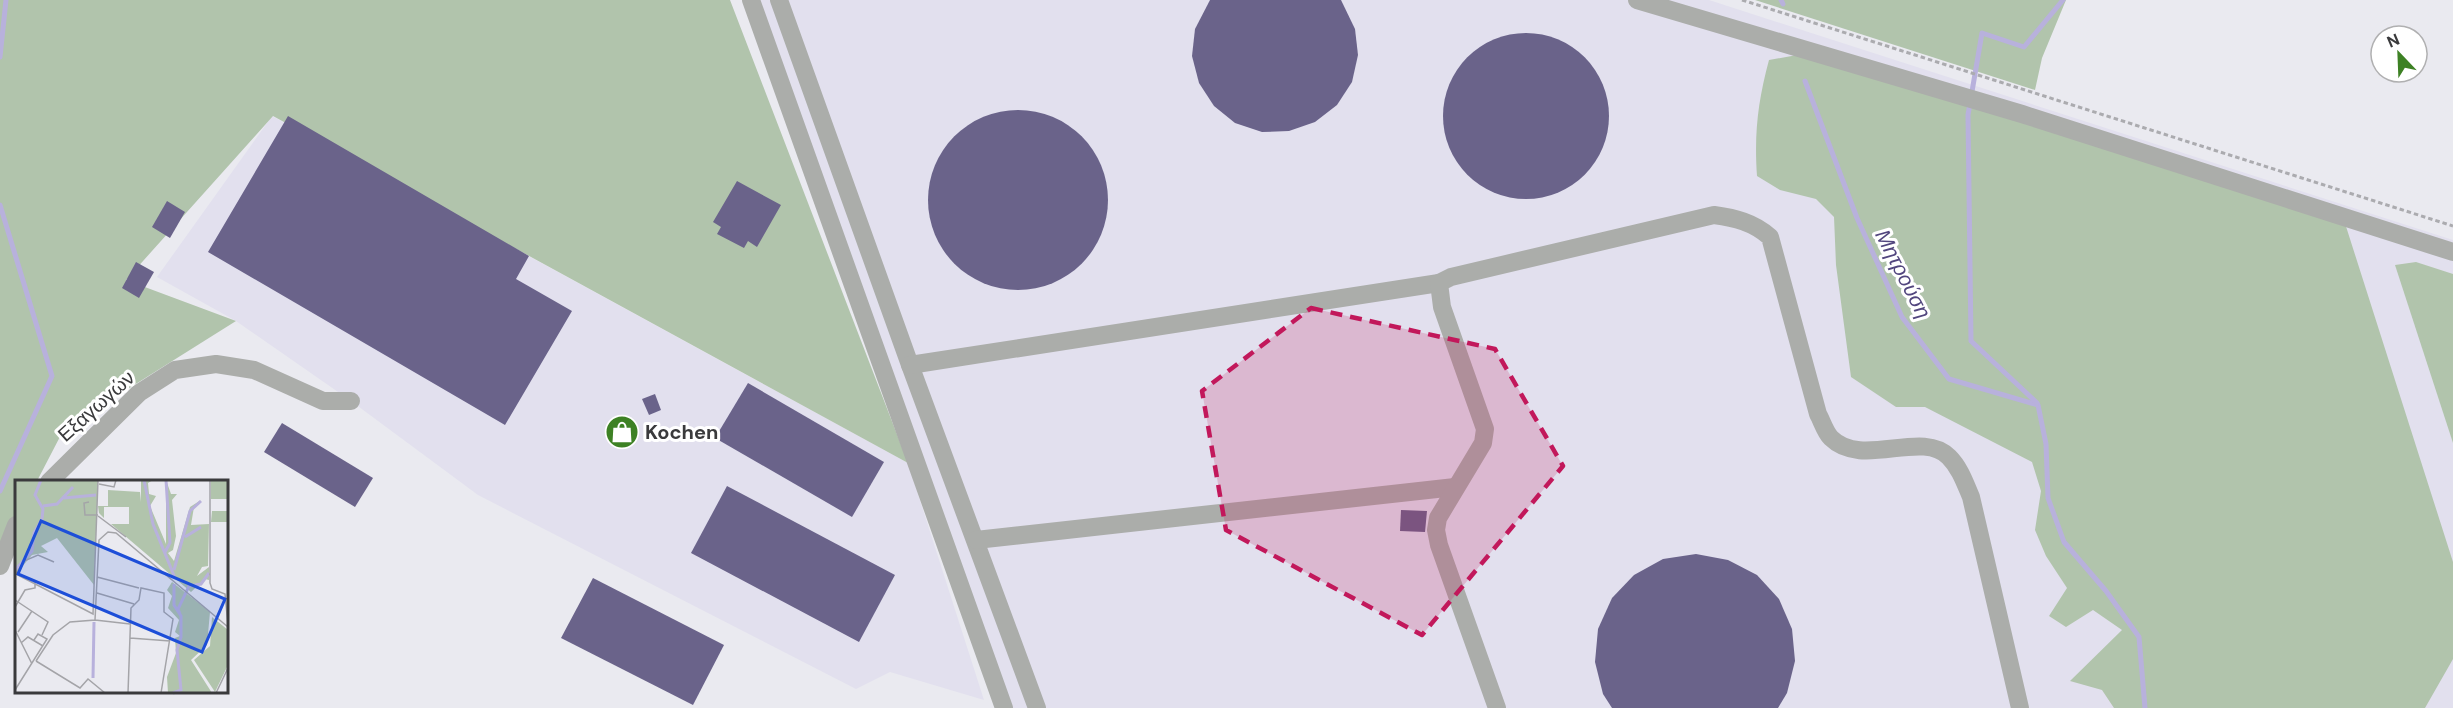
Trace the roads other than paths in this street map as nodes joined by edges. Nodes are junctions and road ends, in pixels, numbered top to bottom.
1 (751, 0) edge
2 (779, 0) edge
3 (1637, 0) edge
4 (2453, 252) edge
5 (1439, 283) junction
6 (910, 365) junction
7 (351, 401) dead end
8 (51, 480) edge
9 (1455, 487) junction
10 (15, 528) edge
11 (976, 540) junction
12 (0, 566) edge
13 (1004, 708) edge
14 (1037, 708) edge
15 (1497, 708) edge
16 (2020, 708) edge

1 - 13 street
2 - 6 street
3 - 4 street
5 - 6 street
5 - 9 street
5 - 16 street
6 - 11 street
7 - 8 street, Εξαγωγών
9 - 11 street
9 - 15 street
10 - 12 street
11 - 14 street

